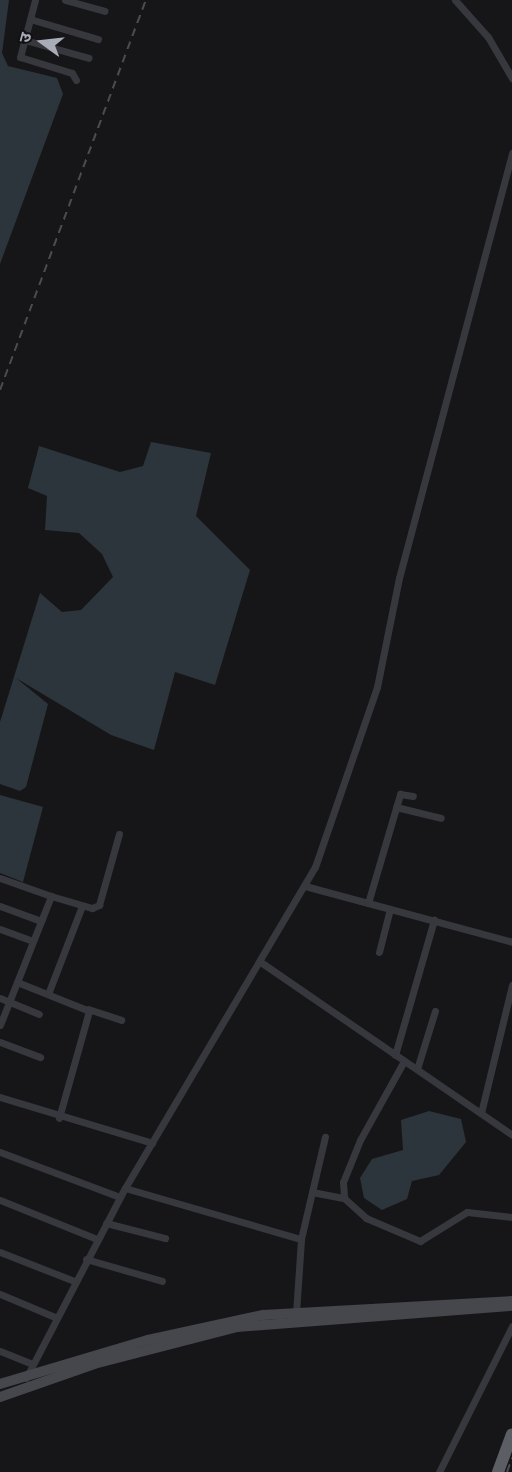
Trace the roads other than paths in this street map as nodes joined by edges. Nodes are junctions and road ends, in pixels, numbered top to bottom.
1 (35, 0) edge
2 (65, 0) edge
3 (455, 0) edge
4 (105, 11) dead end
5 (30, 19) junction
6 (98, 39) dead end
7 (24, 40) junction
8 (89, 58) dead end
9 (512, 78) edge
10 (76, 80) dead end
11 (512, 153) edge
12 (413, 796) dead end
13 (396, 807) junction
14 (441, 818) dead end
15 (119, 834) dead end
16 (0, 878) edge
17 (305, 886) junction
18 (51, 896) junction
19 (368, 903) junction
20 (0, 906) edge
21 (82, 906) junction
22 (390, 909) junction
23 (434, 920) junction
24 (41, 921) junction
25 (0, 930) edge
26 (33, 941) junction
27 (512, 942) edge
28 (379, 952) dead end
29 (262, 963) junction
30 (17, 982) junction
31 (512, 985) edge
32 (48, 994) junction
33 (0, 998) edge
34 (9, 1002) junction
35 (88, 1010) junction
36 (435, 1011) dead end
37 (39, 1014) dead end
38 (121, 1020) dead end
39 (0, 1025) edge
40 (0, 1042) edge
41 (395, 1055) junction
42 (40, 1058) dead end
43 (404, 1060) junction
44 (417, 1070) junction
45 (0, 1097) edge
46 (481, 1113) junction
47 (59, 1118) junction
48 (512, 1135) edge
49 (325, 1137) dead end
50 (152, 1143) junction
51 (0, 1152) edge
52 (125, 1188) junction
53 (312, 1192) junction
54 (120, 1197) junction
55 (344, 1198) junction
56 (0, 1200) edge
57 (512, 1217) edge
58 (106, 1223) junction
59 (165, 1238) dead end
60 (97, 1239) junction
61 (302, 1239) junction
62 (0, 1252) edge
63 (86, 1259) junction
64 (74, 1281) junction
65 (162, 1281) dead end
66 (0, 1294) edge
67 (512, 1301) edge
68 (512, 1306) edge
69 (296, 1313) junction
70 (56, 1317) junction
71 (512, 1326) edge
72 (0, 1351) edge
73 (33, 1364) junction
74 (26, 1378) junction
75 (0, 1384) edge
76 (0, 1397) edge
77 (512, 1434) edge
78 (439, 1472) edge
79 (498, 1472) edge

1 - 5 street
2 - 4 street
3 - 9 street
5 - 6 street
5 - 7 street
7 - 8 street
7 - 10 street
11 - 17 street
12 - 13 street
13 - 14 street
13 - 19 street
15 - 21 street
16 - 18 street
17 - 19 street
17 - 29 street
18 - 21 street
18 - 24 street
19 - 22 street
20 - 24 street
21 - 32 street
22 - 23 street
22 - 28 street
23 - 27 street
23 - 41 street
24 - 26 street
25 - 26 street
26 - 30 street
29 - 41 street
29 - 50 street
30 - 32 street
30 - 34 street
31 - 46 street
32 - 35 street
33 - 34 street
34 - 37 street
34 - 39 street
35 - 38 street
35 - 47 street
36 - 44 street
40 - 42 street
41 - 43 street
43 - 44 street
43 - 55 street
44 - 46 street
45 - 47 street
46 - 48 street
47 - 50 street
49 - 53 street
50 - 52 street
51 - 54 street
52 - 54 street
52 - 61 street
53 - 55 street
53 - 61 street
54 - 58 street
55 - 57 street
56 - 60 street
58 - 59 street
58 - 60 street
60 - 63 street
61 - 69 street
62 - 64 street
63 - 64 street
63 - 65 street
64 - 70 street
66 - 70 street
67 - 69 main road
68 - 76 main road
69 - 74 main road
70 - 73 street
71 - 78 street
72 - 73 street
73 - 74 street
74 - 75 main road
77 - 79 highway

